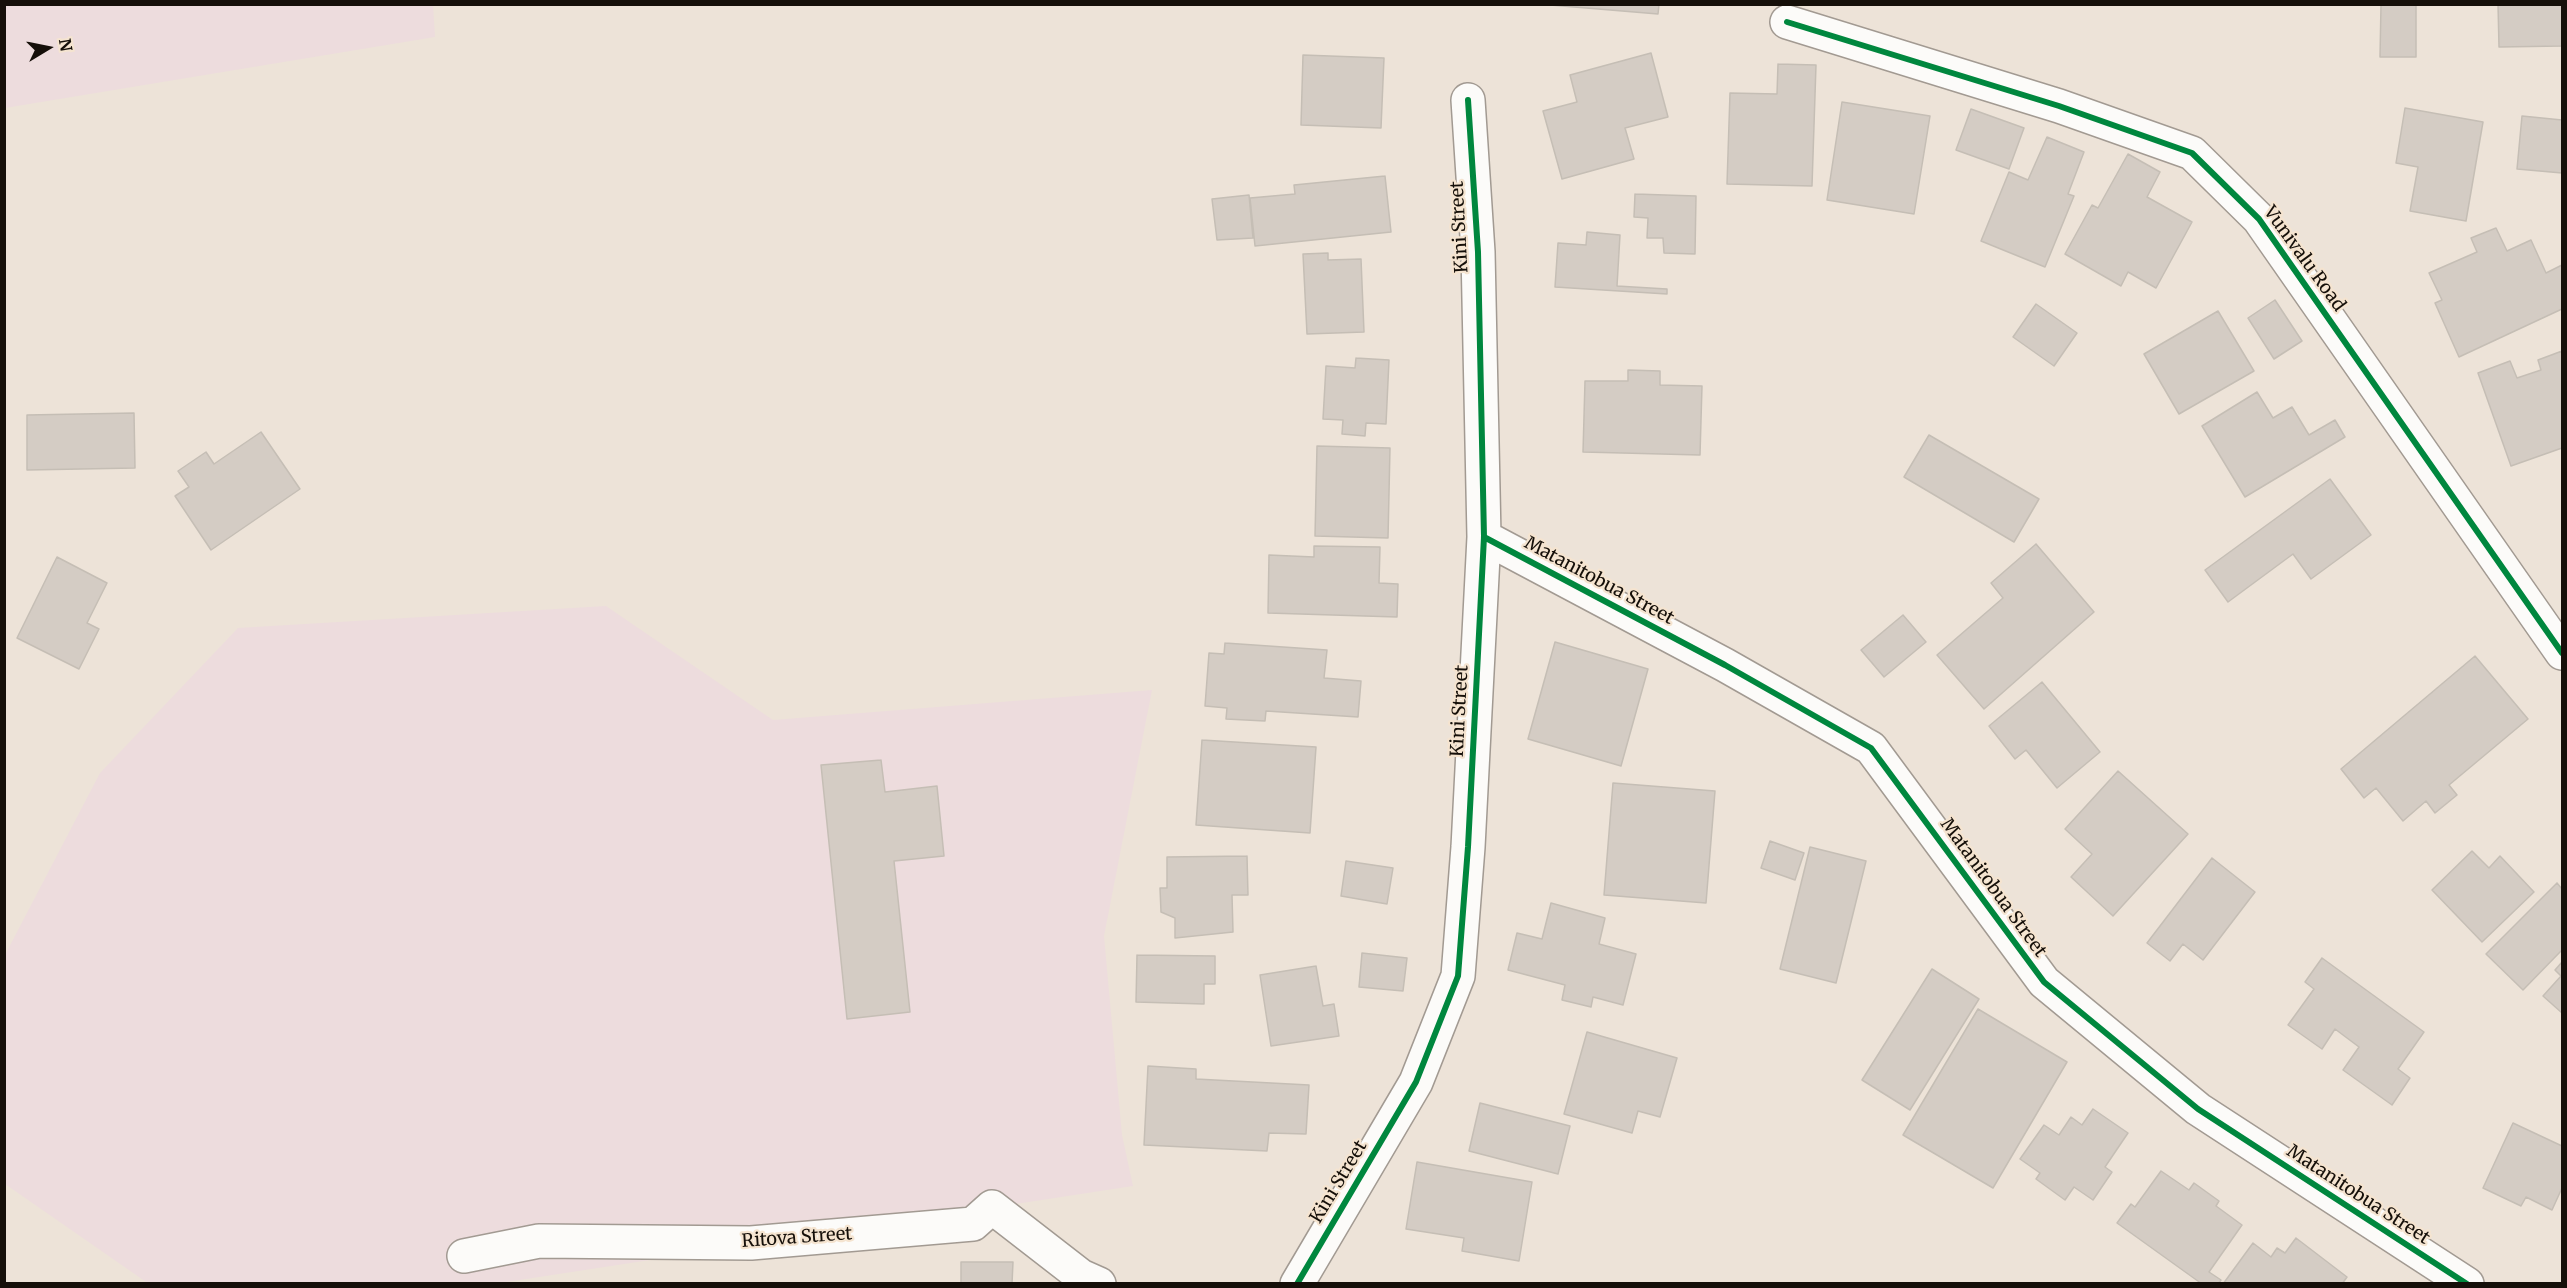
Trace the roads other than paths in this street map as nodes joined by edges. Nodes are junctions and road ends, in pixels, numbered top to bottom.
1 (1787, 22) dead end
2 (1468, 100) dead end
3 (1484, 537) junction
4 (2553, 625) edge
5 (2562, 653) edge
6 (464, 1257) dead end
7 (1099, 1284) edge
8 (1297, 1284) edge
9 (2467, 1284) edge

1 - 4 street, Vunivalu Road
2 - 3 street, Kini Street
3 - 8 street, Kini Street
3 - 9 street, Matanitobua Street
4 - 5 street, Vunivalu Road
6 - 7 street, Ritova Street

